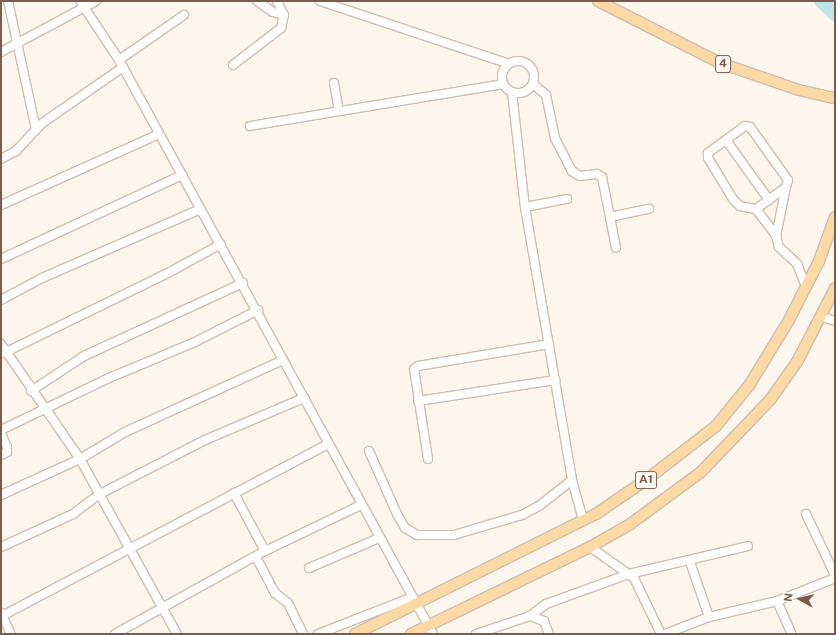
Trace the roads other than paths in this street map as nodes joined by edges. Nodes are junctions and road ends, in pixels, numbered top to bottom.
1 (8, 1) edge
2 (96, 1) edge
3 (257, 1) edge
4 (277, 1) edge
5 (320, 1) edge
6 (598, 1) edge
7 (612, 1) edge
8 (82, 4) edge
9 (618, 11) junction
10 (184, 15) dead end
11 (284, 15) junction
12 (19, 42) junction
13 (1, 52) edge
14 (121, 64) junction
15 (508, 64) junction
16 (233, 65) dead end
17 (334, 83) dead end
18 (503, 84) junction
19 (533, 84) junction
20 (512, 92) junction
21 (835, 98) edge
22 (339, 111) junction
23 (250, 126) dead end
24 (36, 129) junction
25 (159, 134) junction
26 (726, 140) junction
27 (1, 159) edge
28 (182, 175) junction
29 (786, 187) junction
30 (567, 199) dead end
31 (769, 200) junction
32 (1, 205) edge
33 (525, 207) junction
34 (201, 209) junction
35 (649, 209) dead end
36 (756, 209) junction
37 (610, 217) junction
38 (835, 217) edge
39 (776, 236) junction
40 (221, 244) junction
41 (616, 248) dead end
42 (1, 259) edge
43 (243, 283) junction
44 (806, 286) junction
45 (835, 288) edge
46 (1, 300) edge
47 (258, 310) junction
48 (822, 317) junction
49 (835, 321) edge
50 (549, 344) junction
51 (2, 348) edge
52 (283, 360) junction
53 (555, 380) junction
54 (31, 391) junction
55 (304, 398) junction
56 (418, 401) junction
57 (47, 408) junction
58 (1, 431) edge
59 (328, 444) junction
60 (368, 451) dead end
61 (1, 455) edge
62 (80, 459) junction
63 (428, 459) dead end
64 (572, 480) junction
65 (234, 493) junction
66 (1, 495) edge
67 (98, 496) junction
68 (361, 505) junction
69 (806, 514) dead end
70 (583, 520) junction
71 (379, 538) junction
72 (1, 546) edge
73 (748, 546) dead end
74 (590, 547) junction
75 (129, 551) junction
76 (265, 551) junction
77 (256, 556) junction
78 (690, 562) junction
79 (308, 568) dead end
80 (629, 574) junction
81 (835, 575) edge
82 (835, 578) edge
83 (413, 601) junction
84 (777, 601) junction
85 (164, 607) junction
86 (1, 614) edge
87 (530, 616) junction
88 (709, 617) junction
89 (431, 630) edge
90 (480, 633) edge
91 (11, 634) edge
92 (115, 634) edge
93 (177, 634) edge
94 (303, 634) edge
95 (318, 634) edge
96 (355, 634) edge
97 (411, 634) edge
98 (549, 634) edge
99 (660, 634) edge
100 (665, 634) edge
101 (792, 634) edge

1 - 12 street
2 - 8 street
3 - 11 street
4 - 11 street
5 - 15 street
6 - 9 main road, 4
7 - 9 main road
8 - 12 street
8 - 14 street
9 - 21 main road, 4
10 - 14 street
11 - 16 street
12 - 13 street
12 - 24 street
14 - 24 street
14 - 25 street
15 - 18 street
15 - 19 street
17 - 22 street
18 - 20 street
18 - 22 street
19 - 20 street
19 - 37 street
20 - 33 street
22 - 23 street
24 - 27 street
25 - 28 street
25 - 32 street
26 - 29 street
26 - 31 street
26 - 36 street
28 - 34 street
28 - 42 street
29 - 31 street
29 - 39 street
30 - 33 street
31 - 36 street
33 - 50 street
34 - 40 street
34 - 46 street
35 - 37 street
36 - 39 street
37 - 41 street
38 - 44 main road, A1
39 - 44 street
40 - 43 street
40 - 51 street
43 - 47 street
43 - 54 street
44 - 70 main road, A1
45 - 48 main road, A1
47 - 52 street
47 - 57 street
48 - 49 street
48 - 74 main road, A1
50 - 53 street
50 - 56 street
51 - 54 street
52 - 55 street
52 - 62 street
53 - 56 street
53 - 64 street
54 - 57 street
55 - 59 street
55 - 67 street
56 - 63 street
57 - 58 street
57 - 62 street
58 - 61 street
59 - 65 street
59 - 68 street
60 - 64 street
62 - 66 street
62 - 67 street
64 - 70 street
65 - 75 street
65 - 76 street
67 - 72 street
67 - 75 street
68 - 71 street
68 - 76 street
69 - 81 street
70 - 83 main road, A1
71 - 79 street
71 - 83 street
73 - 78 street
74 - 80 street
74 - 89 main road, A1
75 - 85 street
75 - 86 street
76 - 77 street
77 - 85 street
77 - 94 street
78 - 80 street
78 - 88 street
80 - 87 street
80 - 99 street
82 - 84 street
83 - 89 street
83 - 95 street
83 - 96 main road, A1
84 - 88 street
84 - 101 street
85 - 92 street
85 - 93 street
86 - 91 street
87 - 90 street
87 - 98 street
88 - 100 street
89 - 97 main road, A1

